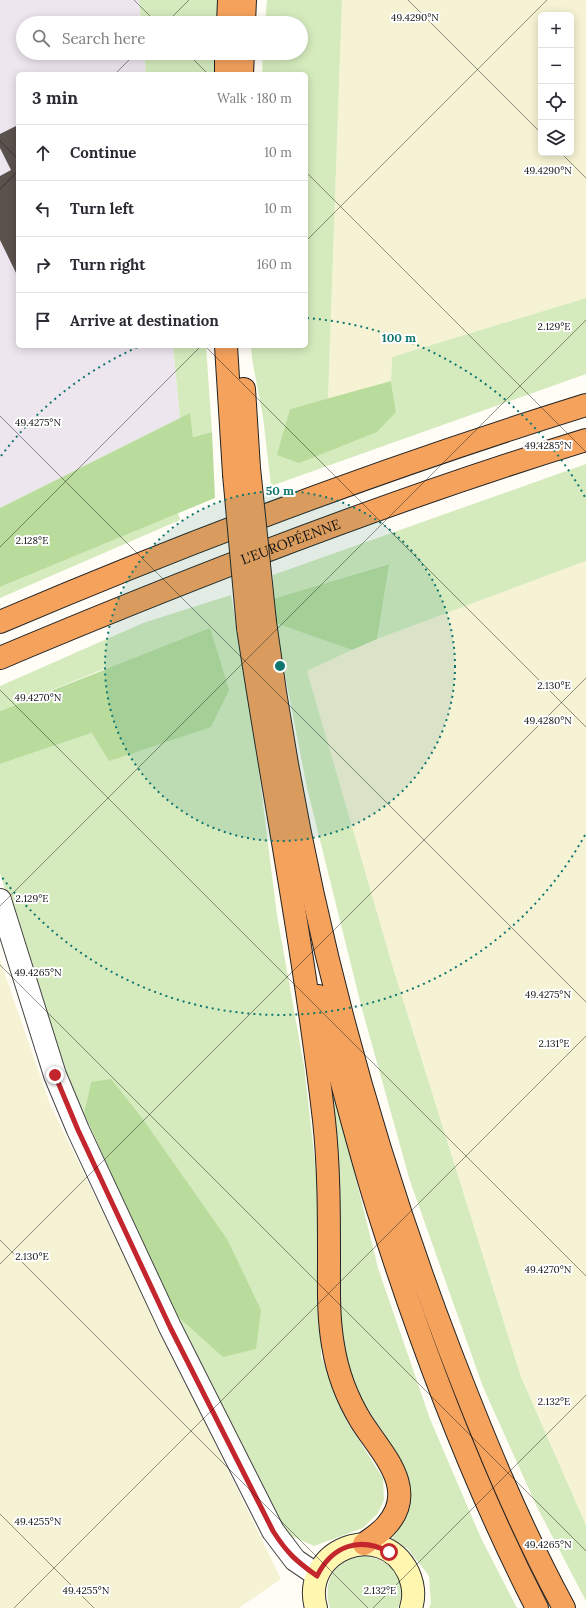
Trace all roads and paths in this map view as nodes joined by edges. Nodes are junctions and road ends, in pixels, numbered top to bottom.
1 (229, 0) edge
2 (246, 0) edge
3 (228, 16) edge
4 (245, 16) edge
5 (226, 60) edge
6 (243, 60) edge
7 (226, 72) edge
8 (242, 72) edge
9 (226, 348) edge
10 (241, 348) edge
11 (586, 405) edge
12 (586, 440) edge
13 (242, 471) junction
14 (0, 622) edge
15 (257, 625) junction
16 (0, 658) edge
17 (284, 847) junction
18 (0, 900) edge
19 (494, 1460) junction
20 (364, 1544) junction
21 (317, 1576) junction
22 (316, 1608) edge
23 (411, 1608) edge
24 (537, 1608) edge
25 (564, 1608) edge
26 (578, 1608) edge

1 - 3 highway
2 - 4 highway
5 - 7 highway
6 - 8 highway
9 - 13 highway
10 - 13 highway
11 - 14 highway
12 - 16 highway, L'EUROPÉENNE
13 - 15 highway, bridge
15 - 17 highway
15 - 19 highway
17 - 20 highway
17 - 24 highway
18 - 21 street
19 - 25 highway
19 - 26 highway
20 - 21 street
20 - 23 street
21 - 22 street

